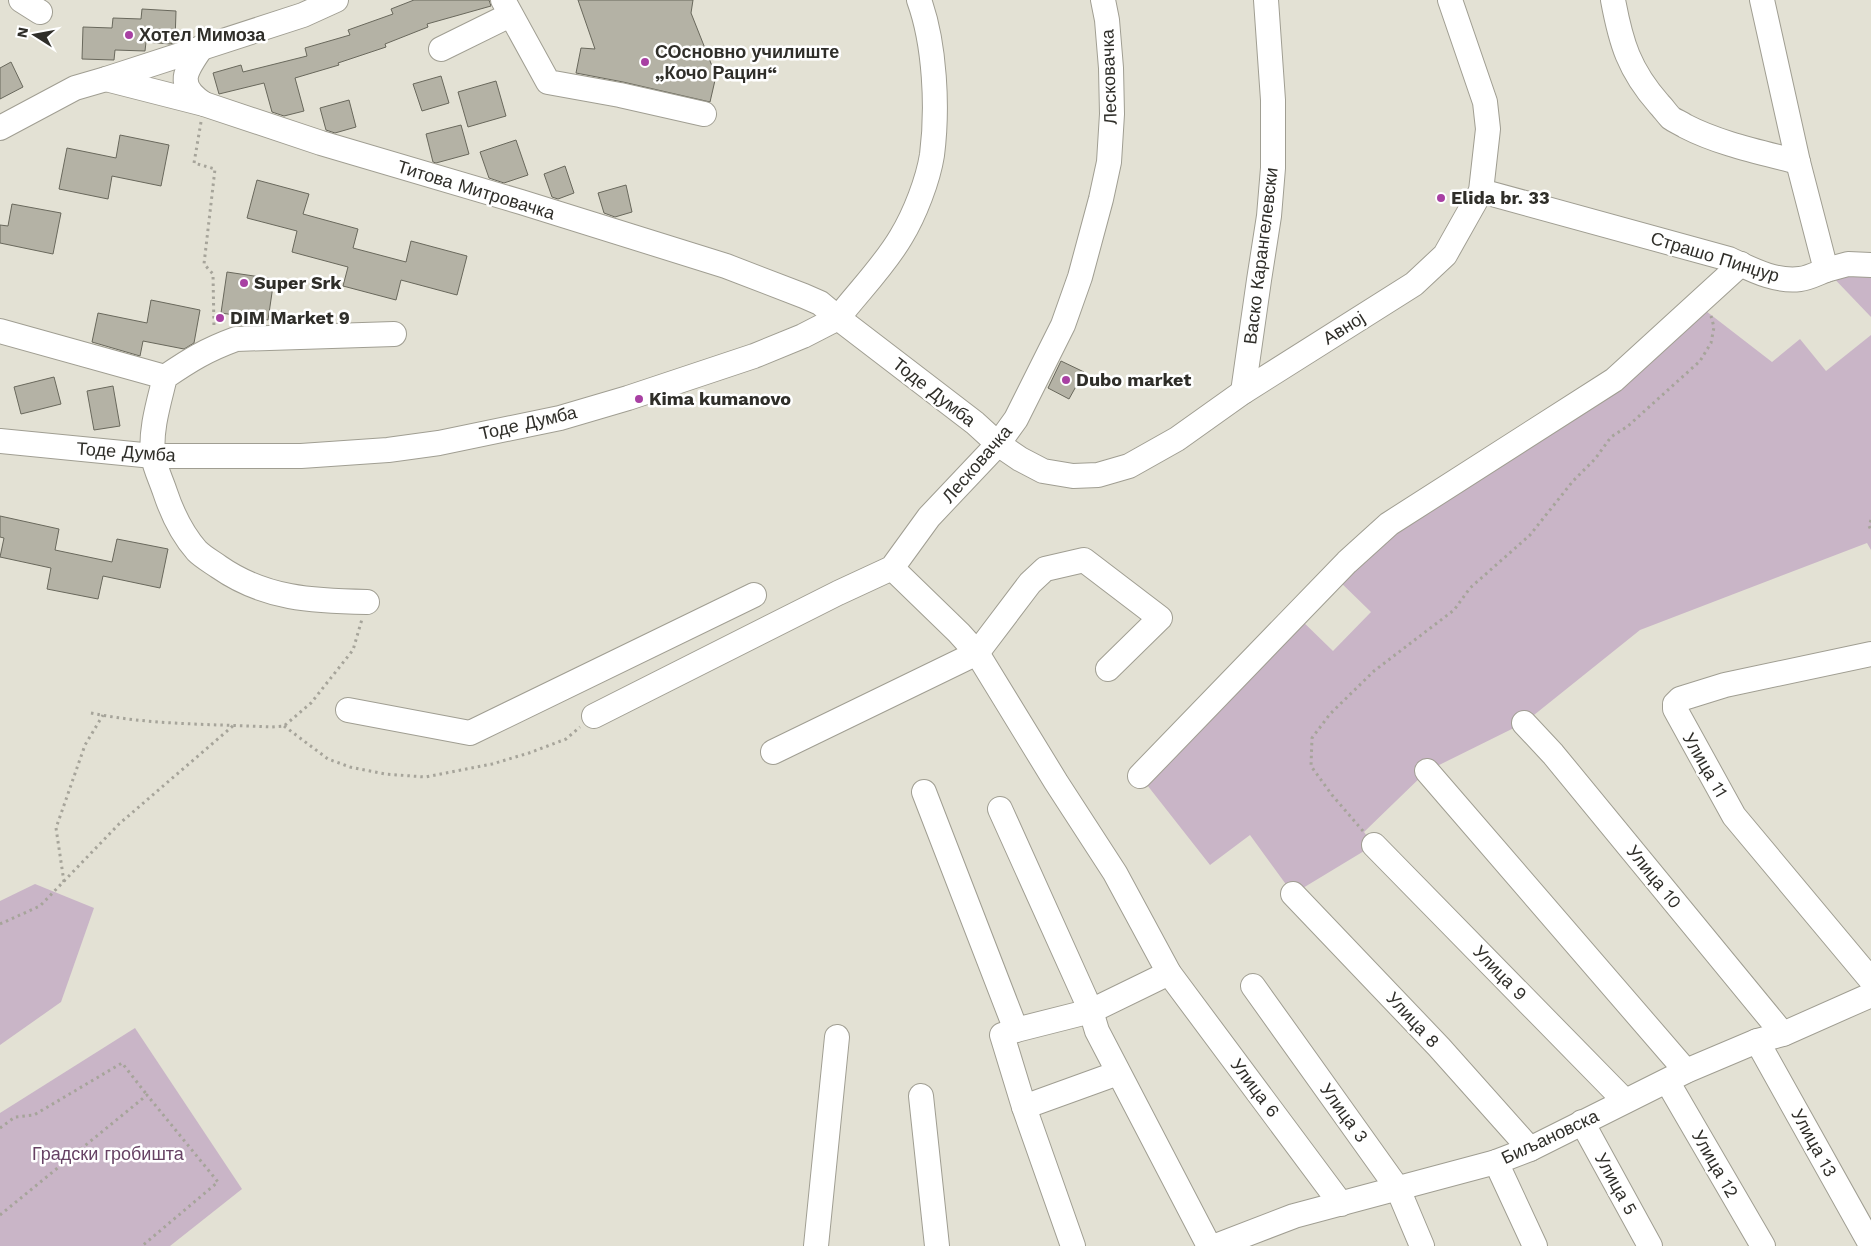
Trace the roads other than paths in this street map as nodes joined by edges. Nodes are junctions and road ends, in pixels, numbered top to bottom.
1 (336, 0) edge
2 (919, 0) edge
3 (1103, 0) edge
4 (1266, 0) edge
5 (1450, 0) edge
6 (1613, 0) edge
7 (1762, 0) edge
8 (506, 7) edge
9 (202, 47) junction
10 (441, 49) dead end
11 (106, 79) junction
12 (204, 104) junction
13 (704, 114) dead end
14 (0, 128) edge
15 (1798, 162) junction
16 (1481, 191) junction
17 (1740, 264) junction
18 (1871, 264) edge
19 (1826, 270) junction
20 (838, 318) junction
21 (0, 331) edge
22 (394, 334) dead end
23 (165, 377) junction
24 (1243, 392) junction
25 (0, 442) edge
26 (998, 444) junction
27 (153, 456) junction
28 (892, 568) junction
29 (754, 595) dead end
30 (367, 602) road end
31 (977, 653) junction
32 (633, 654) junction
33 (1871, 654) edge
34 (1108, 669) dead end
35 (652, 687) junction
36 (348, 710) dead end
37 (594, 716) road end
38 (1524, 722) dead end
39 (773, 752) dead end
40 (1428, 770) dead end
41 (1140, 776) dead end
42 (924, 792) dead end
43 (1000, 809) dead end
44 (1374, 844) road end
45 (1293, 894) dead end
46 (1169, 973) junction
47 (1871, 980) edge
48 (1253, 986) dead end
49 (1871, 995) edge
50 (1091, 1011) junction
51 (1016, 1030) junction
52 (1783, 1034) junction
53 (837, 1037) dead end
54 (1757, 1041) junction
55 (1118, 1073) junction
56 (1676, 1076) junction
57 (921, 1096) dead end
58 (1625, 1101) junction
59 (1024, 1107) junction
60 (1582, 1122) junction
61 (1530, 1149) junction
62 (1496, 1162) junction
63 (1398, 1188) junction
64 (1341, 1204) junction
65 (1871, 1245) edge
66 (816, 1246) edge
67 (937, 1246) edge
68 (1073, 1246) edge
69 (1209, 1246) edge
70 (1216, 1246) edge
71 (1422, 1246) edge
72 (1535, 1246) edge
73 (1650, 1246) edge
74 (1763, 1246) edge

1 - 9 street
2 - 20 street
3 - 26 street, Лесковачка
4 - 24 street, Васко Карангелевски
5 - 16 street, Авној
6 - 15 street
7 - 15 street
8 - 10 street
8 - 13 street
9 - 11 street
9 - 12 street
11 - 12 street, Титова Митровачка
11 - 14 street
12 - 20 street, Титова Митровачка
15 - 19 street
16 - 17 street, Страшо Пинџур
16 - 24 street, Авној
17 - 19 street, Страшо Пинџур
17 - 41 street
18 - 19 street, Страшо Пинџур
20 - 26 street, Тоде Думба
20 - 27 street, Тоде Думба
21 - 23 street
22 - 23 street
23 - 27 street
24 - 26 street, Авној
25 - 27 street, Тоде Думба
26 - 28 street, Лесковачка
27 - 30 street
28 - 31 street, Улица 6
28 - 35 street, Лесковачка
29 - 32 street
31 - 34 street
31 - 39 street
31 - 46 street, Улица 6
32 - 35 street
32 - 36 street
33 - 47 street, Улица 11
35 - 37 street, Лесковачка
38 - 52 street, Улица 10
40 - 56 street, Улица 12
42 - 51 street
43 - 50 street
44 - 58 street, Улица 9
45 - 61 street, Улица 8
46 - 50 street
46 - 64 street, Улица 6
48 - 63 street, Улица 3
49 - 52 street, Биљановска
50 - 51 street
50 - 55 street
51 - 59 street
52 - 54 street, Биљановска
53 - 66 street
54 - 56 street, Биљановска
54 - 65 street, Улица 13
55 - 59 street
55 - 69 street
56 - 58 street, Биљановска
56 - 74 street, Улица 12
57 - 67 street
58 - 60 street, Биљановска
59 - 68 street
60 - 61 street, Биљановска
60 - 73 street, Улица 5
61 - 62 street, Биљановска
62 - 63 street, Биљановска
62 - 72 street
63 - 64 street, Биљановска
63 - 71 street, Улица 3
64 - 70 street, Биљановска

